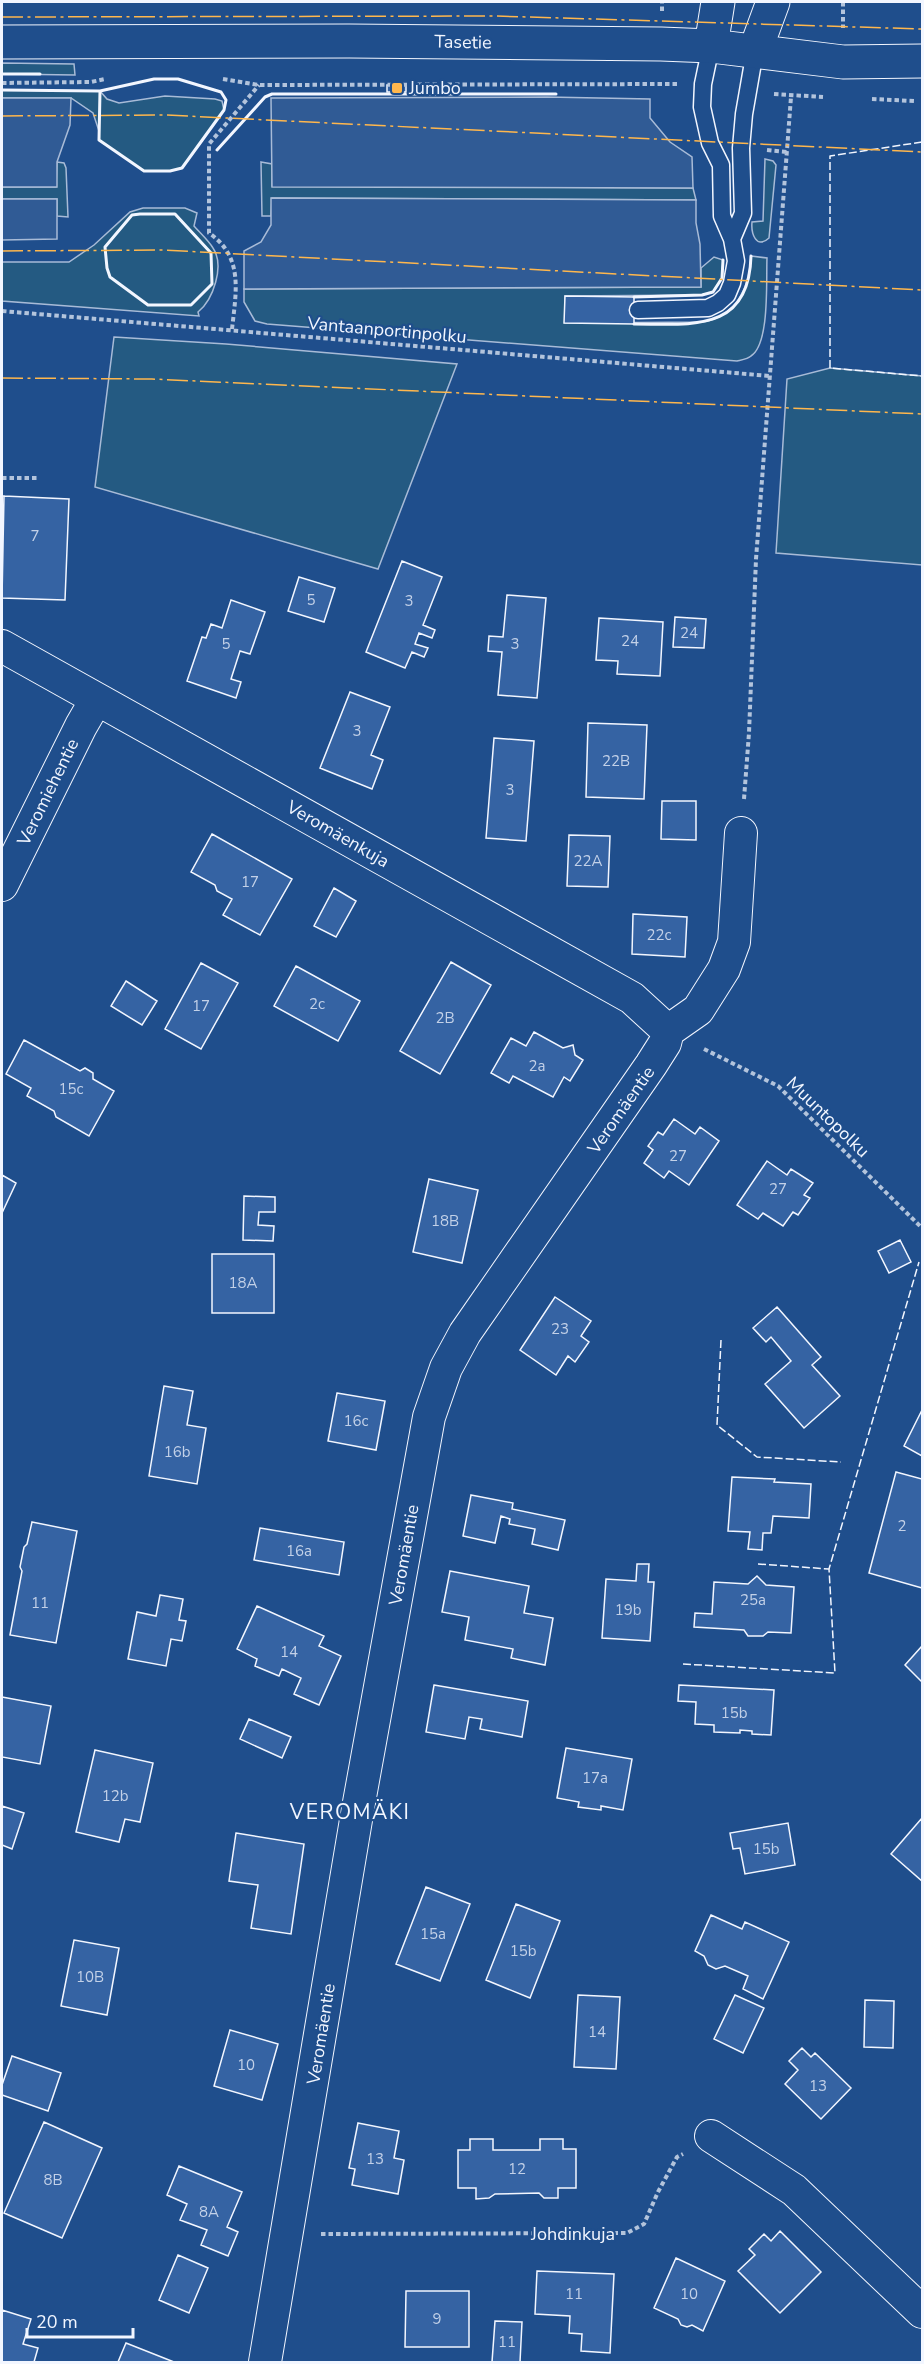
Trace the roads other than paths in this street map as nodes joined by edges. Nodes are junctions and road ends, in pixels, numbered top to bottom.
1 (718, 2) edge
2 (773, 2) edge
3 (2, 42) edge
4 (711, 46) junction
5 (755, 51) junction
6 (922, 62) edge
7 (710, 143) junction
8 (741, 148) junction
9 (732, 239) junction
10 (638, 310) dead end
11 (2, 646) edge
12 (96, 700) junction
13 (741, 832) road end
14 (2, 885) edge
15 (668, 1031) junction
16 (711, 2136) road end
17 (922, 2312) edge
18 (265, 2362) edge

1 - 4 main road
2 - 5 main road
3 - 4 main road, Tasetie
4 - 5 main road, Tasetie
4 - 7 lane
5 - 6 main road, Tasetie
5 - 8 lane
7 - 8 lane
7 - 9 lane
8 - 9 lane
9 - 10 lane
11 - 12 street, Veromäenkuja
12 - 14 street, Veromiehentie
12 - 15 street, Veromäenkuja
13 - 15 street
15 - 18 street, Veromäentie
16 - 17 street

